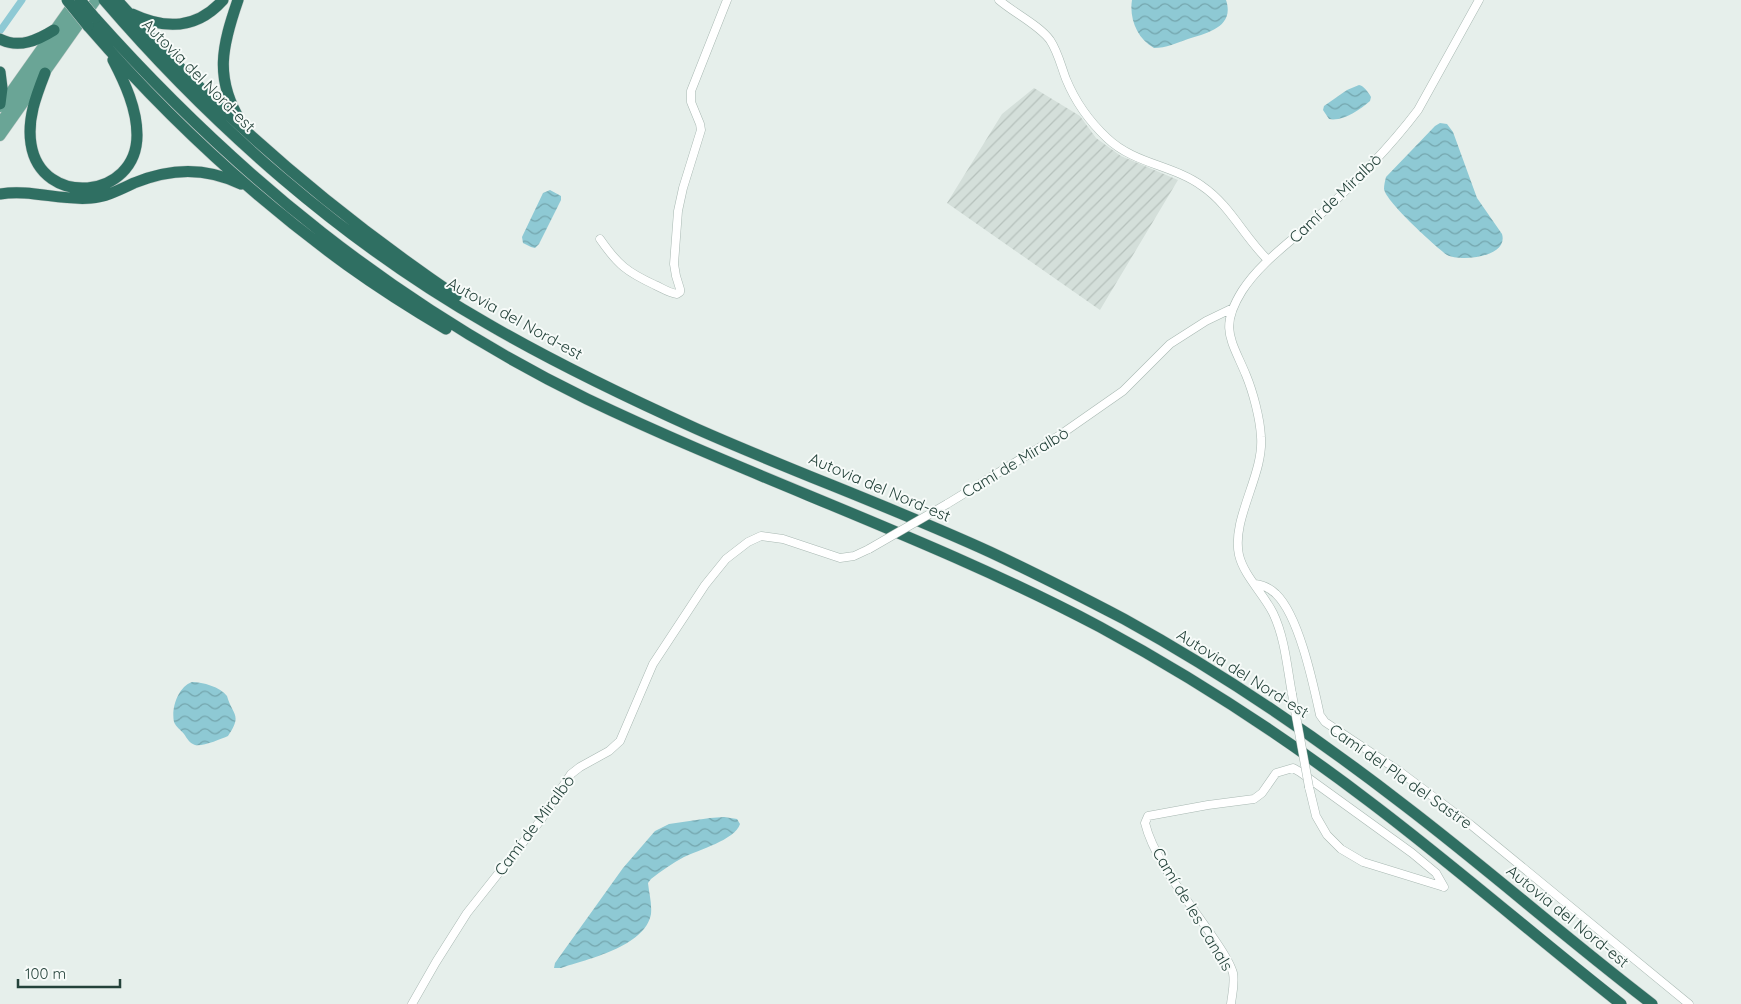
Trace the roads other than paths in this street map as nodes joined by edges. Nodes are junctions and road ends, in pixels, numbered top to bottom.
1 (67, 0) edge
2 (76, 0) edge
3 (80, 0) edge
4 (86, 0) edge
5 (118, 0) edge
6 (223, 0) edge
7 (238, 0) edge
8 (727, 0) edge
9 (1000, 0) edge
10 (1479, 0) edge
11 (102, 1) edge
12 (128, 12) junction
13 (92, 22) junction
14 (54, 30) junction
15 (3, 41) edge
16 (106, 47) junction
17 (0, 72) edge
18 (45, 74) junction
19 (0, 105) edge
20 (0, 124) edge
21 (249, 134) junction
22 (0, 136) edge
23 (251, 189) junction
24 (0, 194) edge
25 (600, 239) dead end
26 (1268, 260) junction
27 (1233, 308) junction
28 (529, 346) junction
29 (746, 469) junction
30 (1255, 584) junction
31 (412, 1004) edge
32 (1231, 1004) edge
33 (1621, 1004) edge
34 (1652, 1004) edge
35 (1689, 1004) edge

1 - 13 highway, bridge
2 - 14 main road
3 - 13 highway, Autovia del Nord-est, bridge
4 - 20 main road
5 - 12 highway
6 - 12 highway
7 - 21 highway
8 - 25 street
9 - 26 street
10 - 26 street, Camí de Miralbò
11 - 18 main road
11 - 28 highway, Autovia del Nord-est
12 - 21 highway
13 - 16 highway
13 - 29 highway, Autovia del Nord-est
14 - 15 highway
14 - 19 main road
16 - 18 highway
16 - 23 highway
17 - 19 highway
18 - 22 main road
21 - 28 highway
23 - 24 highway
23 - 29 highway
26 - 27 street, Camí de Miralbò
27 - 30 street
27 - 31 street, Camí de Miralbò, bridge
28 - 34 highway, Autovia del Nord-est
29 - 33 highway, Autovia del Nord-est
30 - 32 street, Camí de les Canals, bridge
30 - 35 street, Camí del Pla del Sastre

